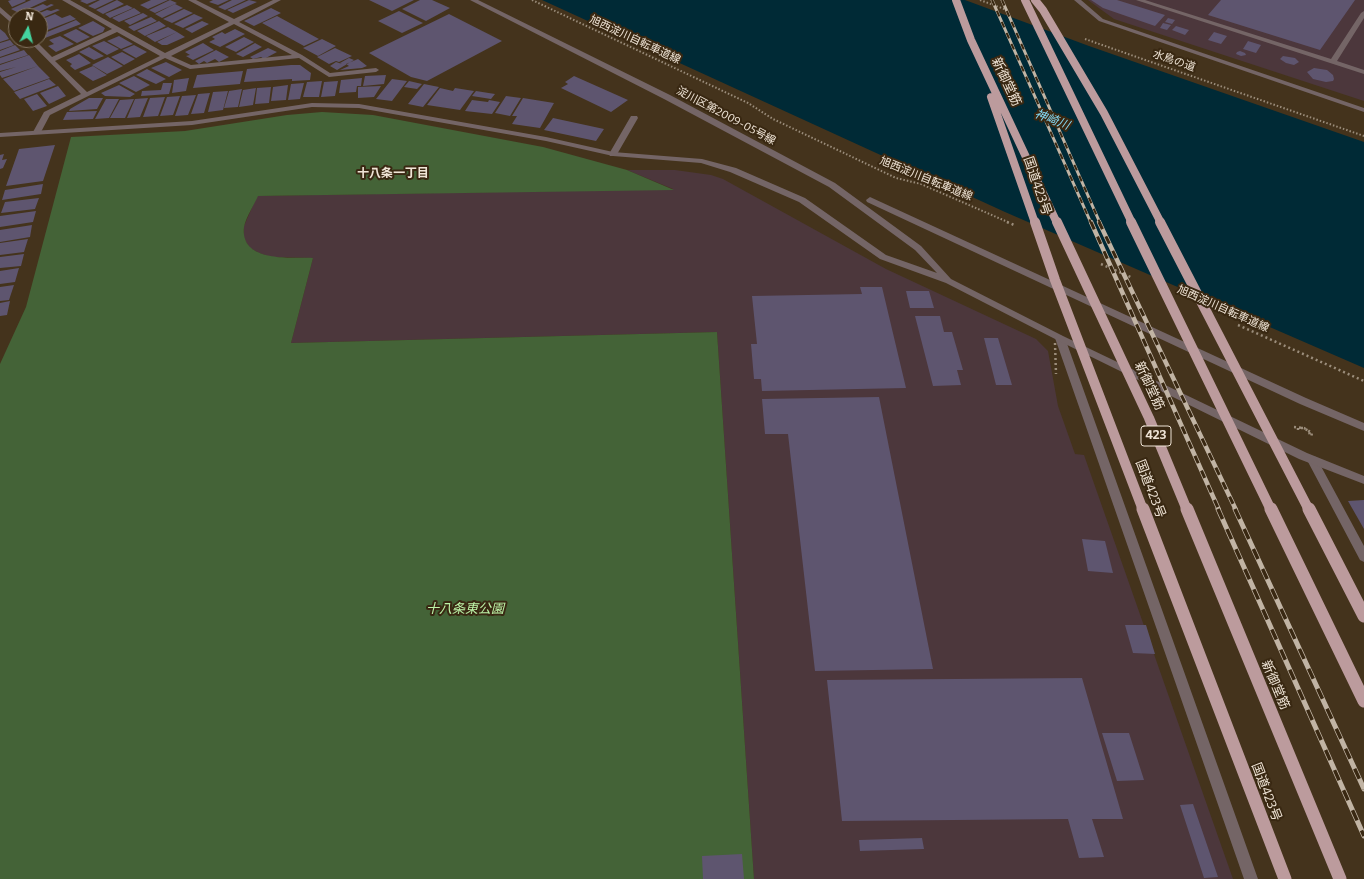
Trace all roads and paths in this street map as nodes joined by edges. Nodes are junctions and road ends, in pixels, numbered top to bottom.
1 (65, 0) edge
2 (191, 0) edge
3 (278, 0) edge
4 (473, 0) edge
5 (532, 0) edge
6 (956, 0) edge
7 (980, 0) edge
8 (1025, 0) edge
9 (1035, 0) edge
10 (1077, 0) edge
11 (1139, 0) edge
12 (0, 9) edge
13 (1009, 11) dead end
14 (1364, 13) edge
15 (8, 17) edge
16 (234, 22) junction
17 (117, 29) junction
18 (1082, 37) dead end
19 (971, 40) junction
20 (39, 48) edge
21 (164, 55) junction
22 (300, 56) junction
23 (51, 60) junction
24 (1333, 62) junction
25 (376, 70) dead end
26 (1364, 72) edge
27 (85, 94) junction
28 (1364, 110) edge
29 (634, 118) dead end
30 (37, 132) junction
31 (0, 135) edge
32 (1364, 136) edge
33 (613, 154) junction
34 (870, 200) dead end
35 (1016, 226) dead end
36 (1095, 261) dead end
37 (949, 281) junction
38 (1139, 281) dead end
39 (1233, 322) dead end
40 (1060, 338) junction
41 (1364, 381) edge
42 (1364, 427) edge
43 (1312, 460) junction
44 (1364, 480) edge
45 (1364, 557) edge
46 (1364, 616) edge
47 (1364, 701) edge
48 (1251, 879) edge
49 (1285, 879) edge
50 (1340, 879) edge

1 - 17 street
2 - 16 street
3 - 16 street
4 - 37 street, 淀川区第2009-05号線
5 - 35 path, 旭西淀川自転車道線
6 - 19 highway, 新御堂筋 / 423, bridge
7 - 13 path
8 - 47 highway, bridge
9 - 46 highway, bridge
10 - 28 street
11 - 24 street
12 - 15 street
14 - 24 street
16 - 21 street
16 - 22 street
17 - 21 street
17 - 23 street
18 - 32 path, 水鳥の道
19 - 49 highway, 国道423号 / 423, bridge
19 - 50 highway, 新御堂筋 / 423, bridge
20 - 23 street
21 - 22 street
21 - 27 street
22 - 25 street
23 - 27 street
24 - 26 street
27 - 30 street
29 - 33 street
30 - 31 street
30 - 33 street
33 - 37 street
34 - 42 street
36 - 38 path
37 - 40 street
39 - 41 path, 旭西淀川自転車道線
40 - 43 street
40 - 48 street
43 - 44 street
43 - 45 street

